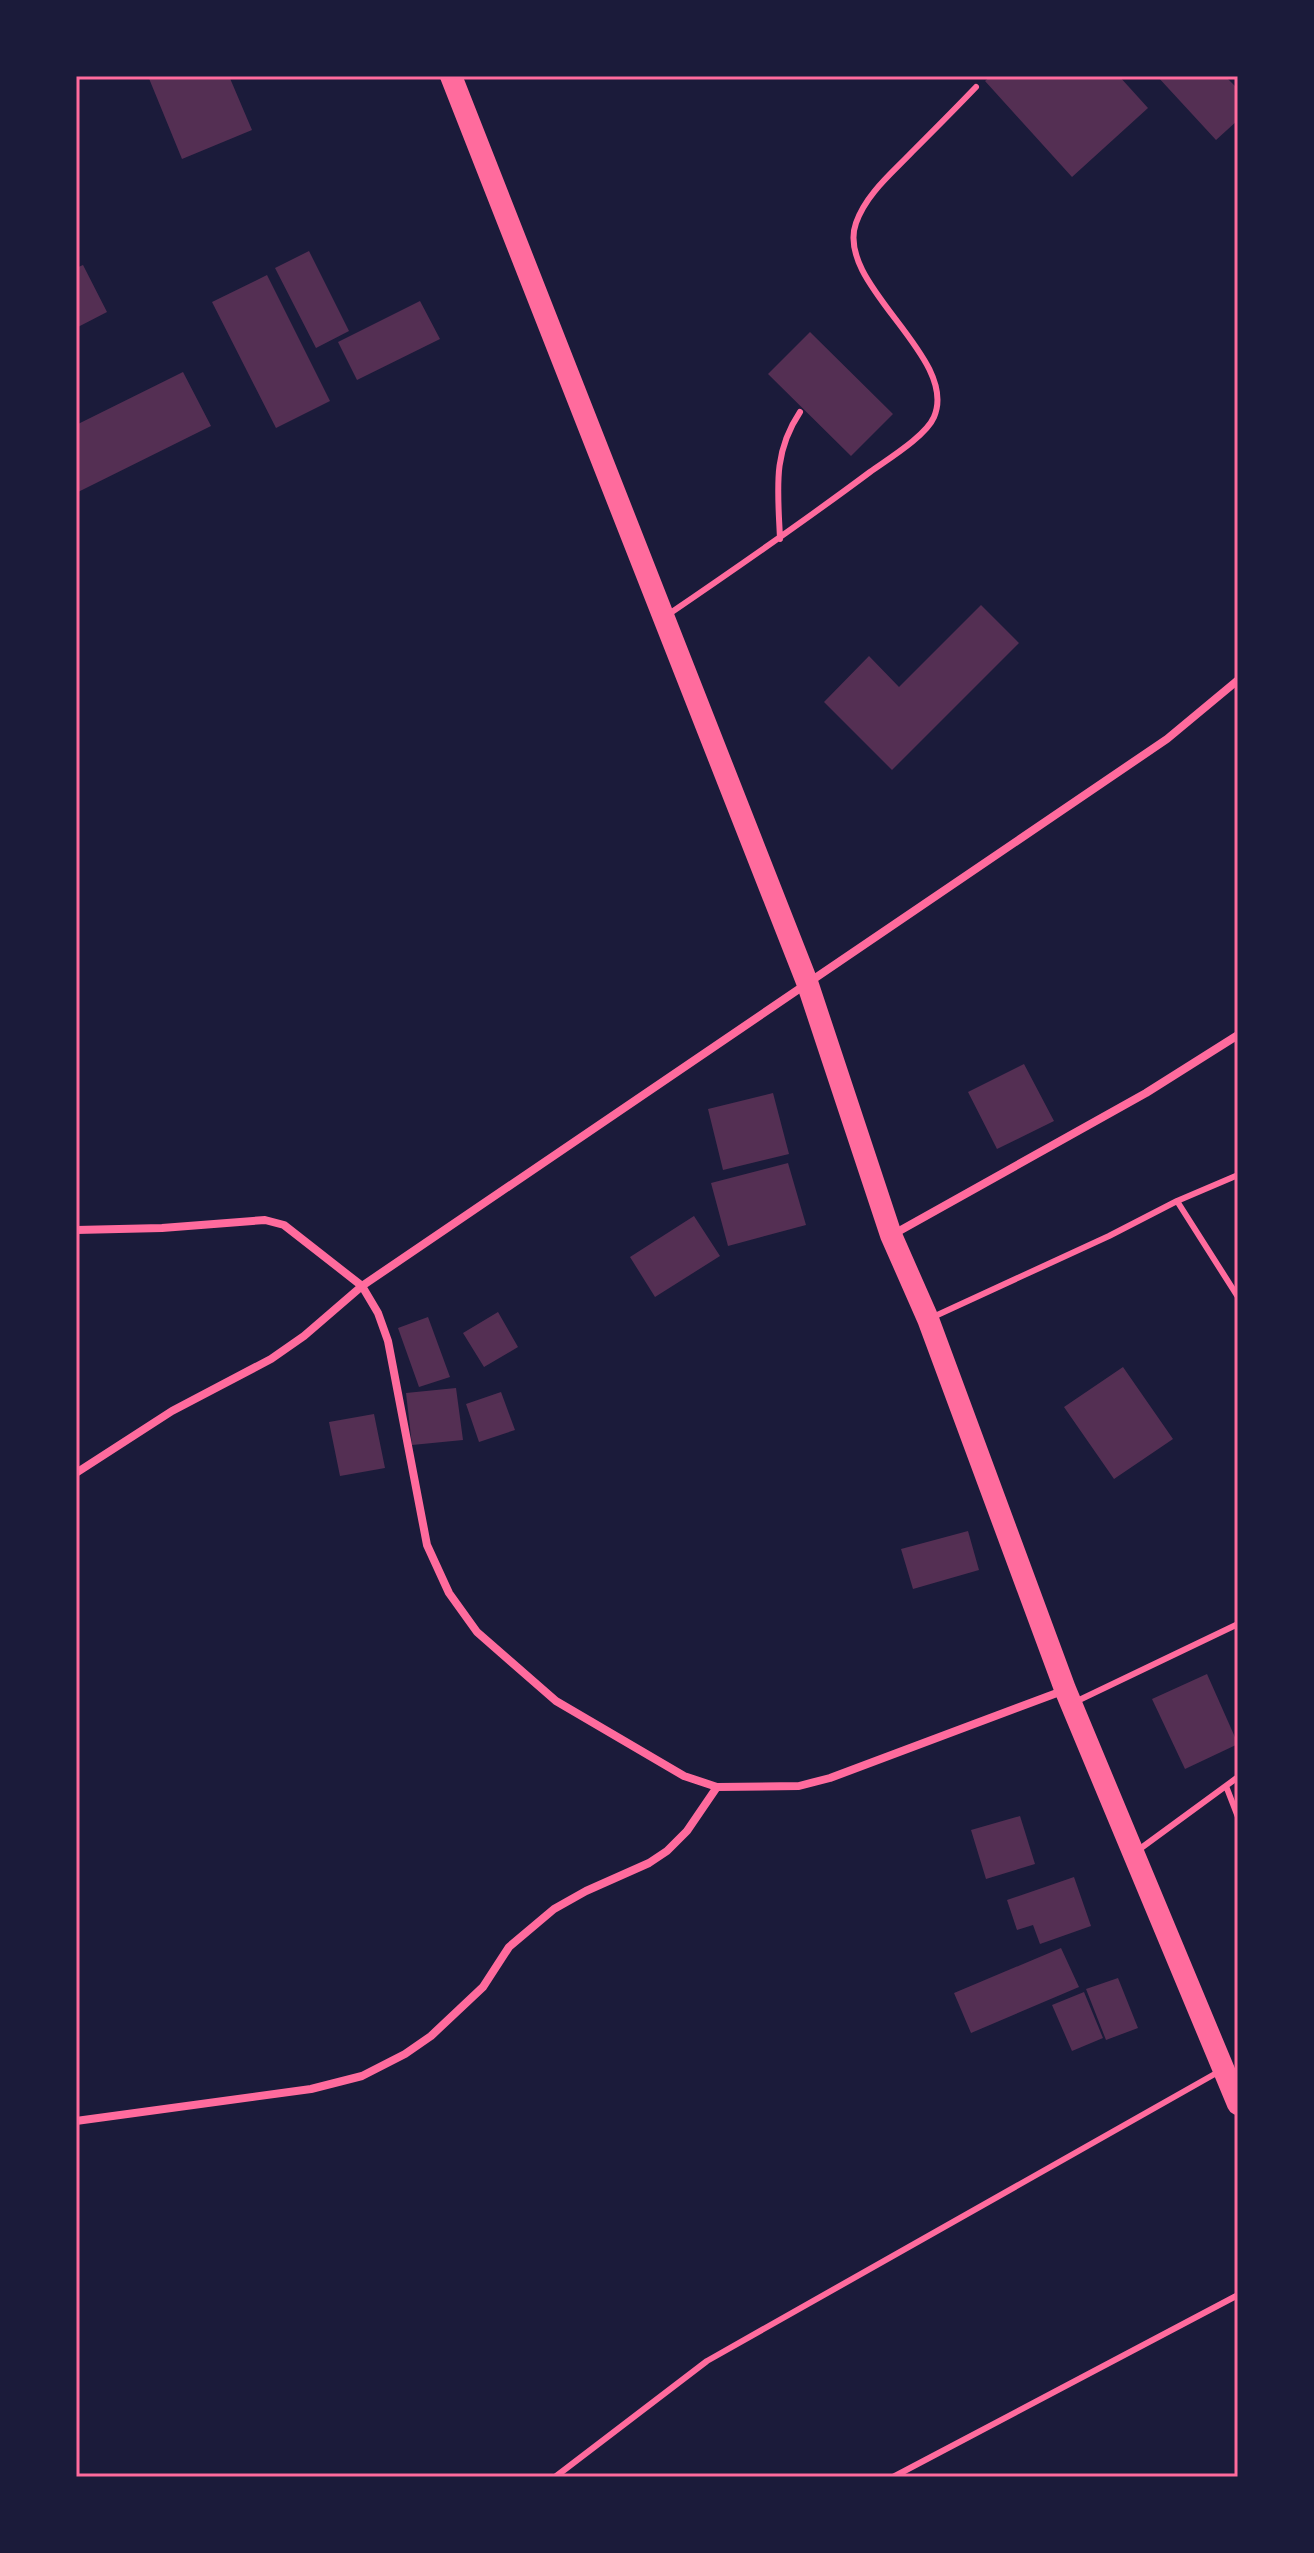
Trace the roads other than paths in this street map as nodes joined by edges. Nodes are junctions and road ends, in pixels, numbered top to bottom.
1 (451, 76) edge
2 (976, 87) dead end
3 (800, 412) dead end
4 (780, 539) junction
5 (663, 618) junction
6 (1238, 680) edge
7 (807, 982) junction
8 (1238, 1035) edge
9 (1238, 1175) edge
10 (1177, 1201) junction
11 (76, 1230) edge
12 (891, 1235) junction
13 (362, 1286) junction
14 (1238, 1297) edge
15 (928, 1319) junction
16 (76, 1473) edge
17 (1238, 1624) edge
18 (1068, 1696) junction
19 (1238, 1777) edge
20 (1226, 1786) junction
21 (717, 1787) junction
22 (1238, 1817) edge
23 (1134, 1853) junction
24 (1224, 2069) junction
25 (1238, 2104) edge
26 (76, 2121) edge
27 (1238, 2295) edge
28 (555, 2477) edge
29 (893, 2477) edge

1 - 5 highway
2 - 4 lane
3 - 4 lane
4 - 5 lane
5 - 7 highway
6 - 7 street
7 - 12 highway
7 - 13 street
8 - 12 street
9 - 10 lane
10 - 14 lane
10 - 15 lane
11 - 13 street
12 - 15 highway
13 - 16 street
13 - 21 street
15 - 18 highway
17 - 18 lane
18 - 21 street
18 - 23 highway
19 - 20 lane
20 - 22 lane
20 - 23 lane
21 - 26 street
23 - 24 highway
24 - 25 highway
24 - 28 lane
27 - 29 lane

